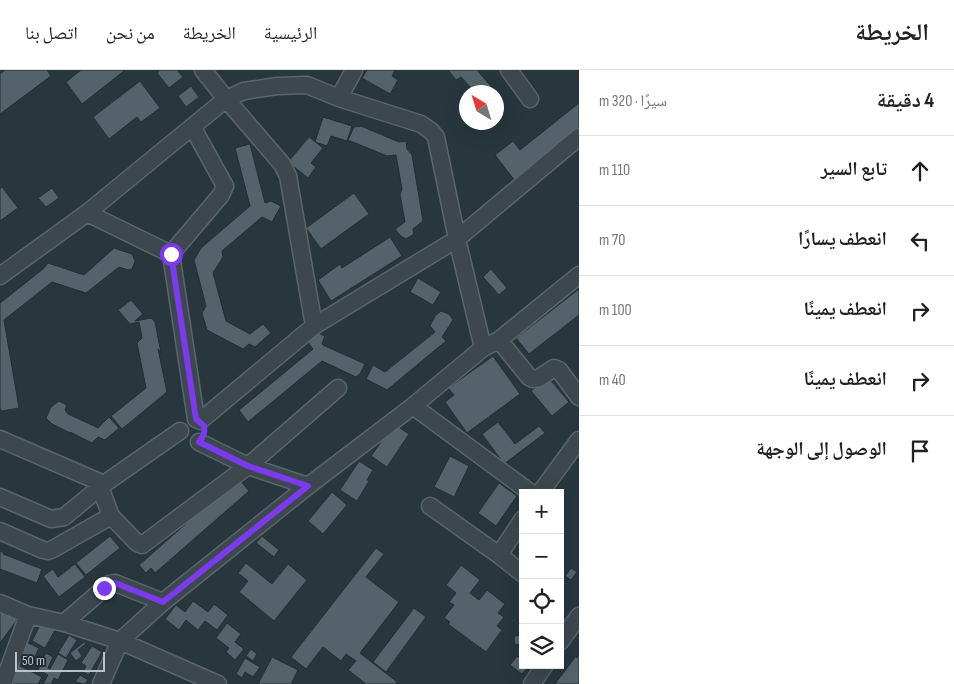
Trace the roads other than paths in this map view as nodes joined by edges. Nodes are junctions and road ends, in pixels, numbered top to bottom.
1 (203, 70) edge
2 (354, 70) edge
3 (510, 70) edge
4 (339, 98) junction
5 (226, 99) junction
6 (530, 100) dead end
7 (193, 128) junction
8 (579, 137) edge
9 (87, 213) junction
10 (457, 238) junction
11 (171, 254) junction
12 (579, 275) edge
13 (0, 276) edge
14 (314, 326) junction
15 (499, 340) junction
16 (483, 348) junction
17 (338, 388) dead end
18 (579, 397) edge
19 (413, 406) junction
20 (198, 420) junction
21 (180, 431) junction
22 (0, 439) edge
23 (579, 440) edge
24 (199, 442) junction
25 (248, 466) junction
26 (102, 486) junction
27 (308, 486) junction
28 (526, 489) edge
29 (543, 489) edge
30 (0, 497) edge
31 (430, 506) dead end
32 (111, 516) junction
33 (519, 524) edge
34 (0, 531) edge
35 (499, 555) junction
36 (519, 571) edge
37 (163, 602) junction
38 (0, 603) edge
39 (28, 615) junction
40 (64, 623) junction
41 (570, 623) edge
42 (564, 634) edge
43 (120, 641) junction
44 (3, 684) edge
45 (101, 684) edge
46 (218, 684) edge

1 - 5 street
2 - 4 street
3 - 6 street
4 - 5 street
4 - 10 street
5 - 7 street
5 - 14 street
7 - 9 street
7 - 11 street
8 - 10 street
9 - 11 street
9 - 13 street
10 - 14 street
10 - 16 street
11 - 20 street
12 - 15 street
14 - 20 street
15 - 16 street
15 - 18 street
16 - 19 street
17 - 25 street
19 - 27 street
19 - 28 street
20 - 21 street
20 - 24 street
21 - 24 street
21 - 26 street
22 - 26 street
23 - 29 street
24 - 25 street
25 - 27 street
25 - 32 street
26 - 30 street
26 - 32 street
27 - 37 street
31 - 35 street
32 - 34 street
33 - 35 street
35 - 36 street
37 - 40 street
37 - 43 street
38 - 39 street
39 - 40 street
39 - 44 street
40 - 43 street
41 - 42 street
43 - 45 street
43 - 46 street

